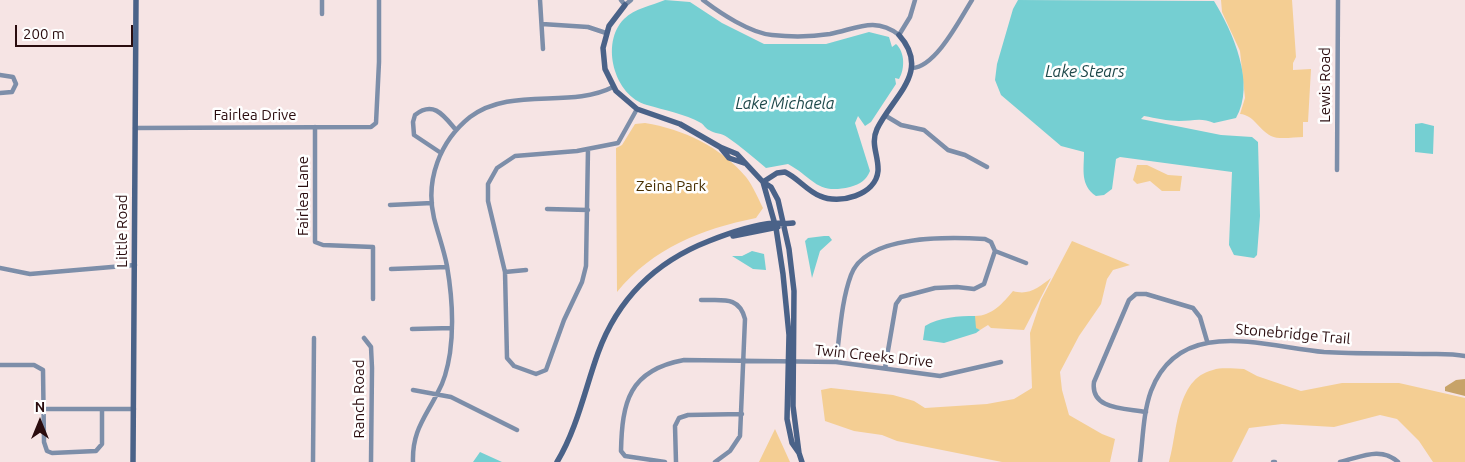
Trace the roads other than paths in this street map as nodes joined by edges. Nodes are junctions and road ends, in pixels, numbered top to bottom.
1 (136, 0) edge
2 (322, 0) edge
3 (379, 0) edge
4 (540, 0) edge
5 (631, 0) edge
6 (703, 0) edge
7 (915, 0) edge
8 (972, 0) edge
9 (1338, 0) edge
10 (623, 2) edge
11 (322, 14) dead end
12 (542, 24) junction
13 (606, 32) junction
14 (899, 35) junction
15 (543, 48) dead end
16 (912, 68) junction
17 (0, 75) edge
18 (613, 87) junction
19 (0, 93) edge
20 (637, 109) junction
21 (886, 116) junction
22 (315, 127) junction
23 (135, 128) junction
24 (456, 130) junction
25 (588, 149) junction
26 (441, 154) junction
27 (987, 166) dead end
28 (1337, 170) dead end
29 (763, 182) junction
30 (432, 203) junction
31 (390, 205) dead end
32 (547, 209) dead end
33 (588, 210) junction
34 (793, 223) dead end
35 (784, 224) junction
36 (775, 226) junction
37 (995, 251) junction
38 (1026, 263) dead end
39 (135, 265) junction
40 (447, 267) junction
41 (0, 268) edge
42 (391, 269) dead end
43 (526, 270) dead end
44 (504, 272) junction
45 (374, 300) dead end
46 (701, 300) dead end
47 (452, 328) junction
48 (412, 329) dead end
49 (314, 338) dead end
50 (364, 338) dead end
51 (1208, 341) junction
52 (1465, 356) edge
53 (744, 361) junction
54 (791, 361) junction
55 (836, 362) junction
56 (1001, 362) dead end
57 (0, 365) edge
58 (885, 368) junction
59 (413, 390) dead end
60 (438, 393) junction
61 (44, 409) junction
62 (102, 409) junction
63 (134, 409) junction
64 (1146, 412) junction
65 (742, 414) junction
66 (517, 430) dead end
67 (133, 462) edge
68 (313, 462) edge
69 (371, 462) edge
70 (413, 462) edge
71 (557, 462) edge
72 (665, 462) edge
73 (676, 462) edge
74 (715, 462) edge
75 (802, 462) edge
76 (1140, 462) edge
77 (1340, 462) edge
78 (1398, 462) edge

1 - 23 street, Little Road
2 - 11 street
3 - 22 street, Fairlea Drive
4 - 12 street
5 - 10 street
6 - 14 street
7 - 14 street
8 - 16 street
9 - 28 street, Lewis Road
10 - 13 street
12 - 13 street
12 - 15 street
13 - 18 street
14 - 16 street
16 - 21 street
17 - 19 street
18 - 20 street
18 - 24 street
20 - 25 street
20 - 29 street
21 - 27 street
21 - 29 street
22 - 23 street, Fairlea Drive
22 - 45 street, Fairlea Lane
23 - 39 street, Little Road
24 - 26 street
24 - 26 street
25 - 33 street
25 - 44 street
26 - 30 street
29 - 35 street
29 - 36 street
30 - 31 street
30 - 40 street
32 - 33 street
33 - 44 street
34 - 35 street
35 - 36 street
35 - 54 street
36 - 54 street
36 - 71 street
37 - 38 street
37 - 55 street
37 - 58 street
39 - 41 street
39 - 63 street, Little Road
40 - 42 street
40 - 47 street
43 - 44 street
46 - 53 street
47 - 48 street
47 - 60 street
49 - 68 street
50 - 69 street, Ranch Road
51 - 52 street, Stonebridge Trail
51 - 64 street, Stonebridge Trail
51 - 64 street
53 - 54 street, Twin Creeks Drive
53 - 65 street
53 - 72 street, Twin Creeks Drive
54 - 55 street, Twin Creeks Drive
54 - 75 street
55 - 58 street, Twin Creeks Drive
56 - 58 street, Twin Creeks Drive
57 - 61 street
59 - 60 street
60 - 66 street
60 - 70 street
61 - 62 street
61 - 62 street
62 - 63 street
63 - 67 street, Little Road
64 - 76 street, Stonebridge Trail
65 - 73 street
65 - 74 street
77 - 78 street

